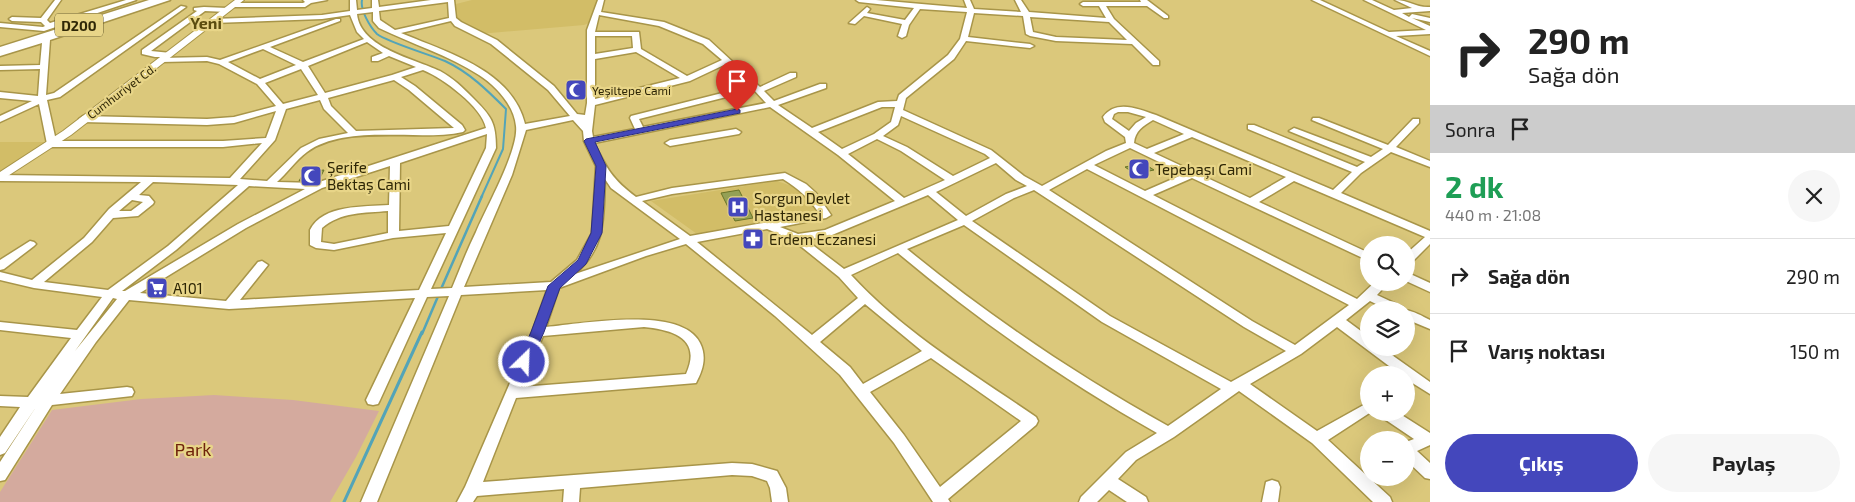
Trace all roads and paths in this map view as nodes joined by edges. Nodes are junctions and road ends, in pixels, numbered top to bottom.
1 (58, 0) edge
2 (124, 0) edge
3 (132, 0) edge
4 (138, 0) edge
5 (167, 0) edge
6 (308, 0) edge
7 (324, 0) edge
8 (353, 0) edge
9 (446, 0) edge
10 (451, 0) edge
11 (601, 0) edge
12 (859, 0) edge
13 (967, 0) edge
14 (1018, 0) edge
15 (1315, 0) edge
16 (1367, 0) edge
17 (1398, 0) edge
18 (874, 1) edge
19 (157, 2) edge
20 (1080, 2) edge
21 (1145, 2) edge
22 (1102, 4) junction
23 (233, 5) edge
24 (373, 7) edge
25 (918, 7) junction
26 (184, 8) junction
27 (204, 9) junction
28 (1430, 9) edge
29 (1420, 10) junction
30 (971, 11) junction
31 (597, 12) junction
32 (1395, 13) junction
33 (354, 14) junction
34 (862, 14) junction
35 (1026, 14) junction
36 (1430, 14) edge
37 (1166, 17) dead end
38 (0, 18) edge
39 (453, 19) junction
40 (1094, 19) junction
41 (213, 20) junction
42 (1111, 20) junction
43 (1430, 20) edge
44 (853, 23) dead end
45 (907, 23) junction
46 (0, 25) edge
47 (45, 30) junction
48 (1430, 31) edge
49 (394, 32) junction
50 (591, 34) junction
51 (1388, 34) junction
52 (902, 36) dead end
53 (964, 39) junction
54 (367, 40) junction
55 (1133, 42) junction
56 (0, 43) edge
57 (1030, 46) dead end
58 (264, 47) junction
59 (637, 50) junction
60 (0, 53) edge
61 (390, 54) junction
62 (1430, 54) edge
63 (590, 57) junction
64 (164, 58) junction
65 (375, 58) dead end
66 (727, 61) junction
67 (221, 62) junction
68 (1156, 63) dead end
69 (303, 65) junction
70 (45, 67) junction
71 (423, 67) junction
72 (0, 68) edge
73 (793, 75) dead end
74 (395, 77) junction
75 (687, 79) junction
76 (260, 82) junction
77 (823, 86) dead end
78 (758, 89) junction
79 (0, 95) edge
80 (323, 96) junction
81 (42, 99) junction
82 (592, 102) junction
83 (772, 104) junction
84 (282, 108) junction
85 (900, 108) junction
86 (589, 114) junction
87 (577, 117) junction
88 (1153, 117) junction
89 (0, 119) edge
90 (83, 120) junction
91 (1316, 120) dead end
92 (1416, 121) dead end
93 (665, 126) junction
94 (1251, 127) dead end
95 (521, 128) junction
96 (460, 130) junction
97 (490, 130) junction
98 (588, 131) junction
99 (641, 131) junction
100 (1294, 131) dead end
101 (736, 132) dead end
102 (811, 132) junction
103 (1194, 133) junction
104 (354, 134) junction
105 (474, 134) junction
106 (877, 136) junction
107 (270, 140) junction
108 (1130, 140) junction
109 (589, 141) junction
110 (52, 144) junction
111 (1389, 149) junction
112 (1148, 152) junction
113 (841, 153) junction
114 (996, 159) junction
115 (395, 161) junction
116 (1372, 161) junction
117 (1430, 164) edge
118 (1088, 165) junction
119 (601, 166) junction
120 (1358, 171) junction
121 (1193, 174) junction
122 (1293, 177) junction
123 (0, 178) edge
124 (151, 179) junction
125 (952, 180) junction
126 (233, 181) junction
127 (247, 182) junction
128 (270, 184) junction
129 (318, 186) junction
130 (1038, 188) junction
131 (929, 191) junction
132 (1145, 195) junction
133 (1334, 195) junction
134 (129, 197) junction
135 (634, 200) junction
136 (901, 201) junction
137 (1251, 202) junction
138 (392, 208) junction
139 (110, 215) junction
140 (965, 221) junction
141 (767, 224) junction
142 (453, 229) junction
143 (393, 235) junction
144 (1430, 236) edge
145 (796, 238) junction
146 (688, 240) junction
147 (30, 244) dead end
148 (899, 248) junction
149 (1415, 252) edge
150 (1360, 254) edge
151 (0, 266) edge
152 (262, 266) dead end
153 (843, 274) junction
154 (0, 276) edge
155 (1415, 280) edge
156 (34, 284) junction
157 (554, 286) junction
158 (1430, 288) edge
159 (1373, 291) edge
160 (458, 293) junction
161 (110, 294) junction
162 (423, 295) junction
163 (126, 296) junction
164 (864, 298) junction
165 (1363, 300) junction
166 (1367, 301) edge
167 (228, 305) junction
168 (1415, 318) edge
169 (1337, 320) junction
170 (1430, 325) edge
171 (0, 326) edge
172 (538, 332) junction
173 (80, 335) junction
174 (1360, 337) edge
175 (812, 342) junction
176 (1296, 351) junction
177 (932, 352) junction
178 (1383, 356) edge
179 (1395, 366) edge
180 (1415, 381) edge
181 (1236, 386) junction
182 (1430, 389) edge
183 (861, 391) junction
184 (127, 392) dead end
185 (511, 393) junction
186 (48, 400) junction
187 (373, 400) dead end
188 (0, 401) edge
189 (31, 402) junction
190 (1360, 413) edge
191 (1399, 421) edge
192 (1169, 433) junction
193 (1317, 439) junction
194 (1428, 439) edge
195 (0, 449) edge
196 (1430, 473) edge
197 (0, 475) edge
198 (1107, 480) junction
199 (572, 482) junction
200 (468, 496) edge
201 (941, 500) edge
202 (369, 502) edge
203 (571, 502) edge
204 (780, 502) edge
205 (1087, 502) edge
206 (1140, 502) edge
207 (1384, 502) edge

1 - 47 street
2 - 3 street
3 - 47 street
4 - 47 highway, D200
5 - 19 street
6 - 7 street
6 - 23 street
8 - 33 street
9 - 24 street
10 - 39 street
11 - 31 street
12 - 18 street
13 - 30 street
14 - 35 street
15 - 51 street
16 - 32 street
17 - 29 street
18 - 25 street
18 - 34 street
19 - 26 street
19 - 47 highway, D200
20 - 22 street
20 - 40 street
21 - 22 street
21 - 37 street
22 - 42 street
23 - 27 street
23 - 41 main road, Cumhuriyet Cd.
24 - 33 street
24 - 49 street
25 - 30 street
25 - 45 street
26 - 27 street
26 - 81 street
27 - 64 street
28 - 29 street
29 - 32 street
29 - 36 street
30 - 35 street
30 - 53 street
31 - 50 street
31 - 66 street
32 - 43 street
32 - 48 street
33 - 41 street
33 - 54 street
33 - 58 street
34 - 44 street
34 - 45 street
35 - 40 street
35 - 55 street
38 - 47 street
39 - 49 street
39 - 87 street
40 - 42 street
41 - 64 main road, Cumhuriyet Cd.
42 - 55 street
45 - 52 street
46 - 47 street
47 - 56 highway, D200
47 - 60 highway, D200
47 - 70 street
48 - 51 street
49 - 95 street
50 - 59 street
50 - 63 street
51 - 62 street
53 - 57 street
53 - 85 street
54 - 61 street
54 - 69 street
55 - 68 street
58 - 67 street
58 - 69 street
59 - 63 street
59 - 75 street
61 - 65 street
61 - 71 street
63 - 82 street
64 - 67 street
64 - 90 main road, Cumhuriyet Cd.
66 - 75 street
66 - 78 street
67 - 76 street
69 - 76 street
69 - 80 street
70 - 72 street
70 - 81 street
71 - 74 street
71 - 97 street
73 - 78 street
74 - 80 street
74 - 96 street
75 - 82 street
76 - 84 street
77 - 83 street
78 - 83 street
78 - 99 street
79 - 81 street
80 - 84 street
80 - 104 street
81 - 89 street
81 - 110 street
82 - 86 street
83 - 93 street
83 - 102 street
84 - 90 street
84 - 107 street
85 - 102 street
85 - 106 street
85 - 114 street
86 - 87 street
86 - 98 street
87 - 95 street
87 - 98 street
88 - 103 street
88 - 108 street
88 - 108 street
90 - 110 main road, Cumhuriyet Cd.
91 - 111 street
92 - 111 street
93 - 99 street
93 - 101 street
94 - 120 street
95 - 160 street
96 - 104 street
96 - 105 street
97 - 105 street
97 - 142 street
98 - 109 street
99 - 109 street
100 - 116 street
102 - 113 street
103 - 112 street
103 - 122 street
104 - 128 street
105 - 115 street
106 - 113 street
106 - 125 street
107 - 110 street
107 - 126 street
108 - 112 street
108 - 118 street
109 - 119 street
110 - 123 main road, Cumhuriyet Cd.
111 - 116 street
111 - 117 street
112 - 121 street
113 - 136 street
114 - 125 street
114 - 130 street
115 - 129 street
115 - 138 street
116 - 120 street
118 - 130 street
118 - 132 street
119 - 135 street
119 - 157 street
120 - 133 street
121 - 132 street
121 - 137 street
122 - 133 street
122 - 137 street
123 - 124 street
124 - 126 street
124 - 134 street
125 - 131 street
126 - 127 street
127 - 128 street
127 - 161 street
128 - 129 street
129 - 163 street
130 - 140 street
130 - 176 street
131 - 136 street
131 - 140 street
132 - 165 street
133 - 144 street
134 - 139 street
134 - 139 street
135 - 141 street
135 - 146 street
136 - 145 street
137 - 150 street
138 - 143 street
138 - 143 street
139 - 156 street
140 - 148 street
140 - 181 street
141 - 145 street
141 - 146 street
142 - 143 street
142 - 162 street
144 - 149 street
145 - 153 street
146 - 157 street
146 - 175 street
147 - 151 street
148 - 153 street
148 - 192 street
152 - 167 street
153 - 164 street
154 - 156 street
155 - 158 street
156 - 161 street
157 - 160 street
157 - 172 street
159 - 165 street
160 - 162 street
160 - 202 street
161 - 163 street
161 - 173 street
162 - 167 street
162 - 187 street
163 - 167 street
163 - 186 street
164 - 175 street
164 - 177 street
165 - 166 street
165 - 169 street
168 - 170 street
169 - 174 street
169 - 176 street
171 - 173 street
172 - 185 street
172 - 185 street
173 - 189 street
175 - 183 street
176 - 181 street
177 - 183 street
177 - 201 street
178 - 179 street
180 - 182 street
181 - 192 street
181 - 193 street
183 - 201 street
184 - 186 street
185 - 200 street
186 - 189 street
186 - 197 street
188 - 189 street
189 - 195 street
190 - 193 street
191 - 194 street
192 - 198 street
193 - 207 street
194 - 196 street
198 - 205 street
198 - 206 street
199 - 200 street
199 - 203 street
199 - 204 street

